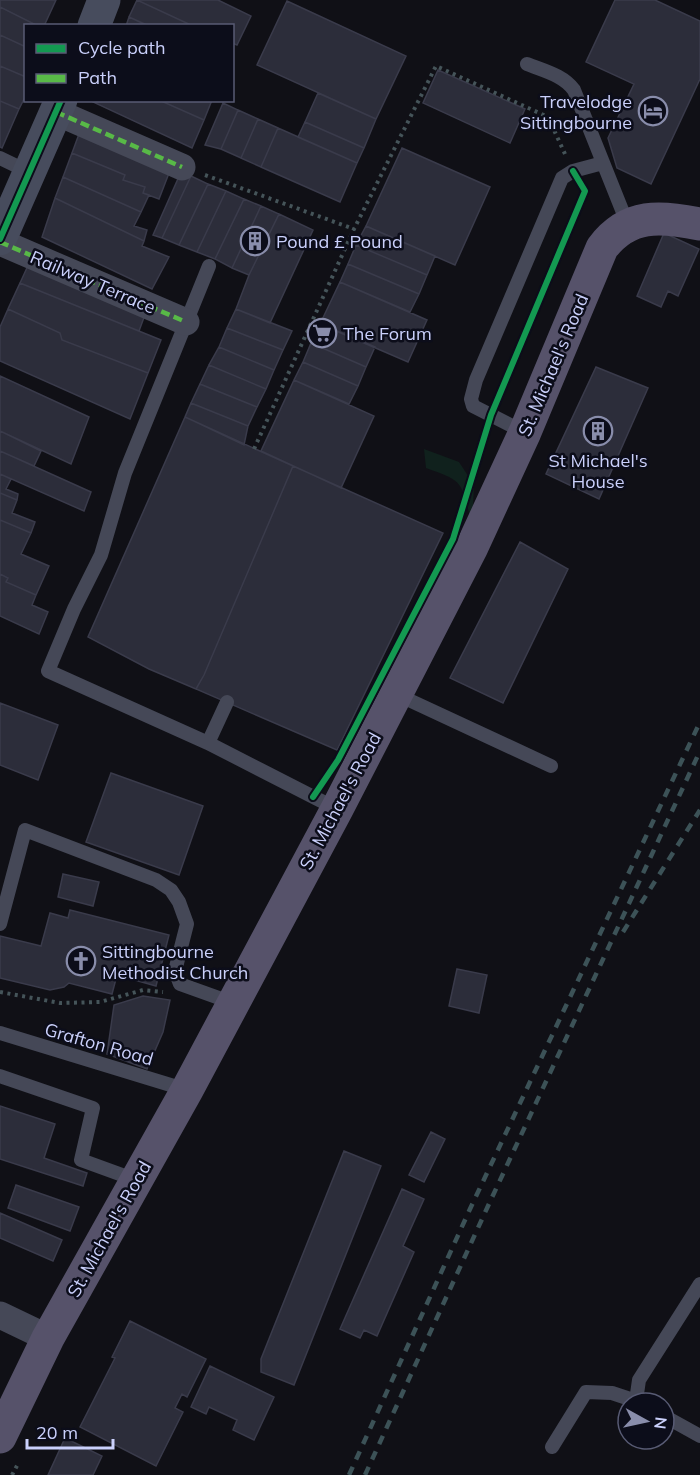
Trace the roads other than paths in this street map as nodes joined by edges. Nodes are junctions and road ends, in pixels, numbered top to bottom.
1 (104, 0) edge
2 (95, 24) edge
3 (527, 64) dead end
4 (58, 106) edge
5 (0, 158) edge
6 (603, 163) junction
7 (182, 167) road end
8 (29, 172) junction
9 (700, 224) edge
10 (628, 225) junction
11 (0, 241) edge
12 (209, 266) dead end
13 (186, 322) junction
14 (525, 432) junction
15 (396, 694) junction
16 (227, 702) dead end
17 (208, 743) junction
18 (551, 766) dead end
19 (337, 809) junction
20 (1, 918) edge
21 (233, 1003) junction
22 (0, 1033) edge
23 (0, 1076) edge
24 (187, 1090) junction
25 (136, 1180) junction
26 (700, 1284) edge
27 (0, 1315) edge
28 (48, 1338) junction
29 (638, 1391) edge
30 (616, 1394) edge
31 (676, 1423) edge
32 (700, 1436) edge
33 (0, 1437) edge
34 (552, 1447) dead end

1 - 2 street
3 - 6 lane
4 - 7 street
4 - 8 street
5 - 8 lane
6 - 10 lane
6 - 14 lane
8 - 11 street
9 - 10 main road, St. Michael's Road
10 - 14 main road, St. Michael's Road
11 - 13 street, Railway Terrace
12 - 13 lane
13 - 17 lane
14 - 15 main road, St. Michael's Road
15 - 18 lane
15 - 19 main road, St. Michael's Road
16 - 17 lane
17 - 19 lane
19 - 21 main road, St. Michael's Road
20 - 21 lane
21 - 24 main road, St. Michael's Road
22 - 24 lane, Grafton Road
23 - 25 lane
24 - 25 main road, St. Michael's Road
25 - 28 main road, St. Michael's Road
26 - 29 lane
27 - 28 street
28 - 33 main road, St. Michael's Road
30 - 34 lane
31 - 32 lane

